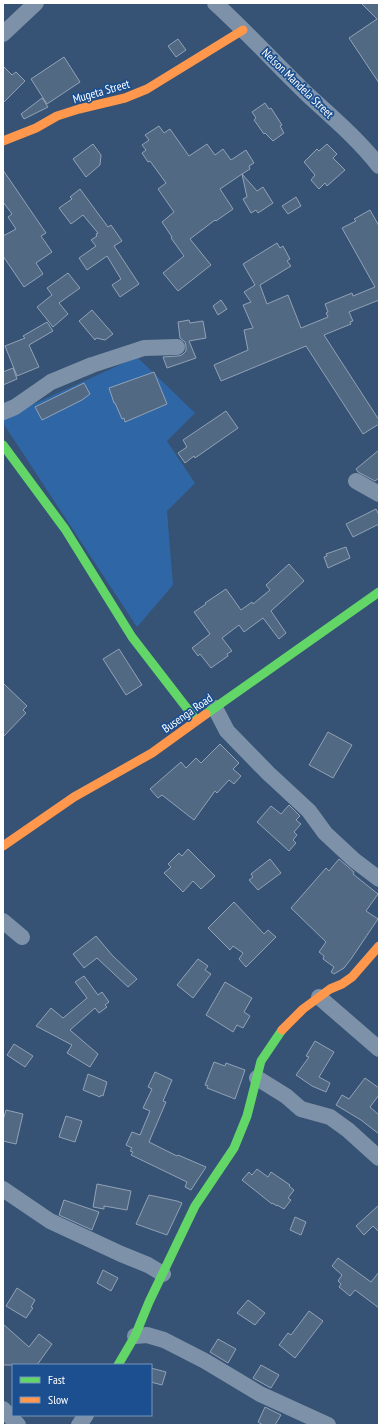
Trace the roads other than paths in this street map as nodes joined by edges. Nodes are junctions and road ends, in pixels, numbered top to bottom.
1 (36, 3) edge
2 (215, 3) edge
3 (243, 30) junction
4 (3, 34) edge
5 (3, 141) edge
6 (379, 166) edge
7 (177, 347) dead end
8 (3, 412) edge
9 (3, 445) edge
10 (356, 481) dead end
11 (379, 494) edge
12 (379, 592) edge
13 (215, 708) junction
14 (196, 720) junction
15 (3, 846) edge
16 (379, 879) edge
17 (3, 921) edge
18 (22, 937) dead end
19 (379, 946) edge
20 (319, 997) junction
21 (379, 1049) edge
22 (257, 1078) junction
23 (379, 1158) edge
24 (3, 1189) edge
25 (163, 1274) junction
26 (135, 1336) junction
27 (119, 1364) edge
28 (3, 1409) edge
29 (85, 1416) edge
30 (18, 1425) edge
31 (79, 1425) edge
32 (328, 1425) edge

1 - 4 street
2 - 3 street, Nelson Mandela Street
3 - 5 street, Mugeta Street
3 - 6 street, Nelson Mandela Street
7 - 8 street
9 - 14 street
10 - 11 street
12 - 13 street, Busenga Road
13 - 14 street, Busenga Road
13 - 16 street
14 - 15 street, Busenga Road
17 - 18 street
19 - 20 street
20 - 21 street
20 - 22 street
22 - 23 street
22 - 25 street
24 - 25 street
25 - 26 street
26 - 27 street
26 - 32 street
28 - 30 street
29 - 31 street

